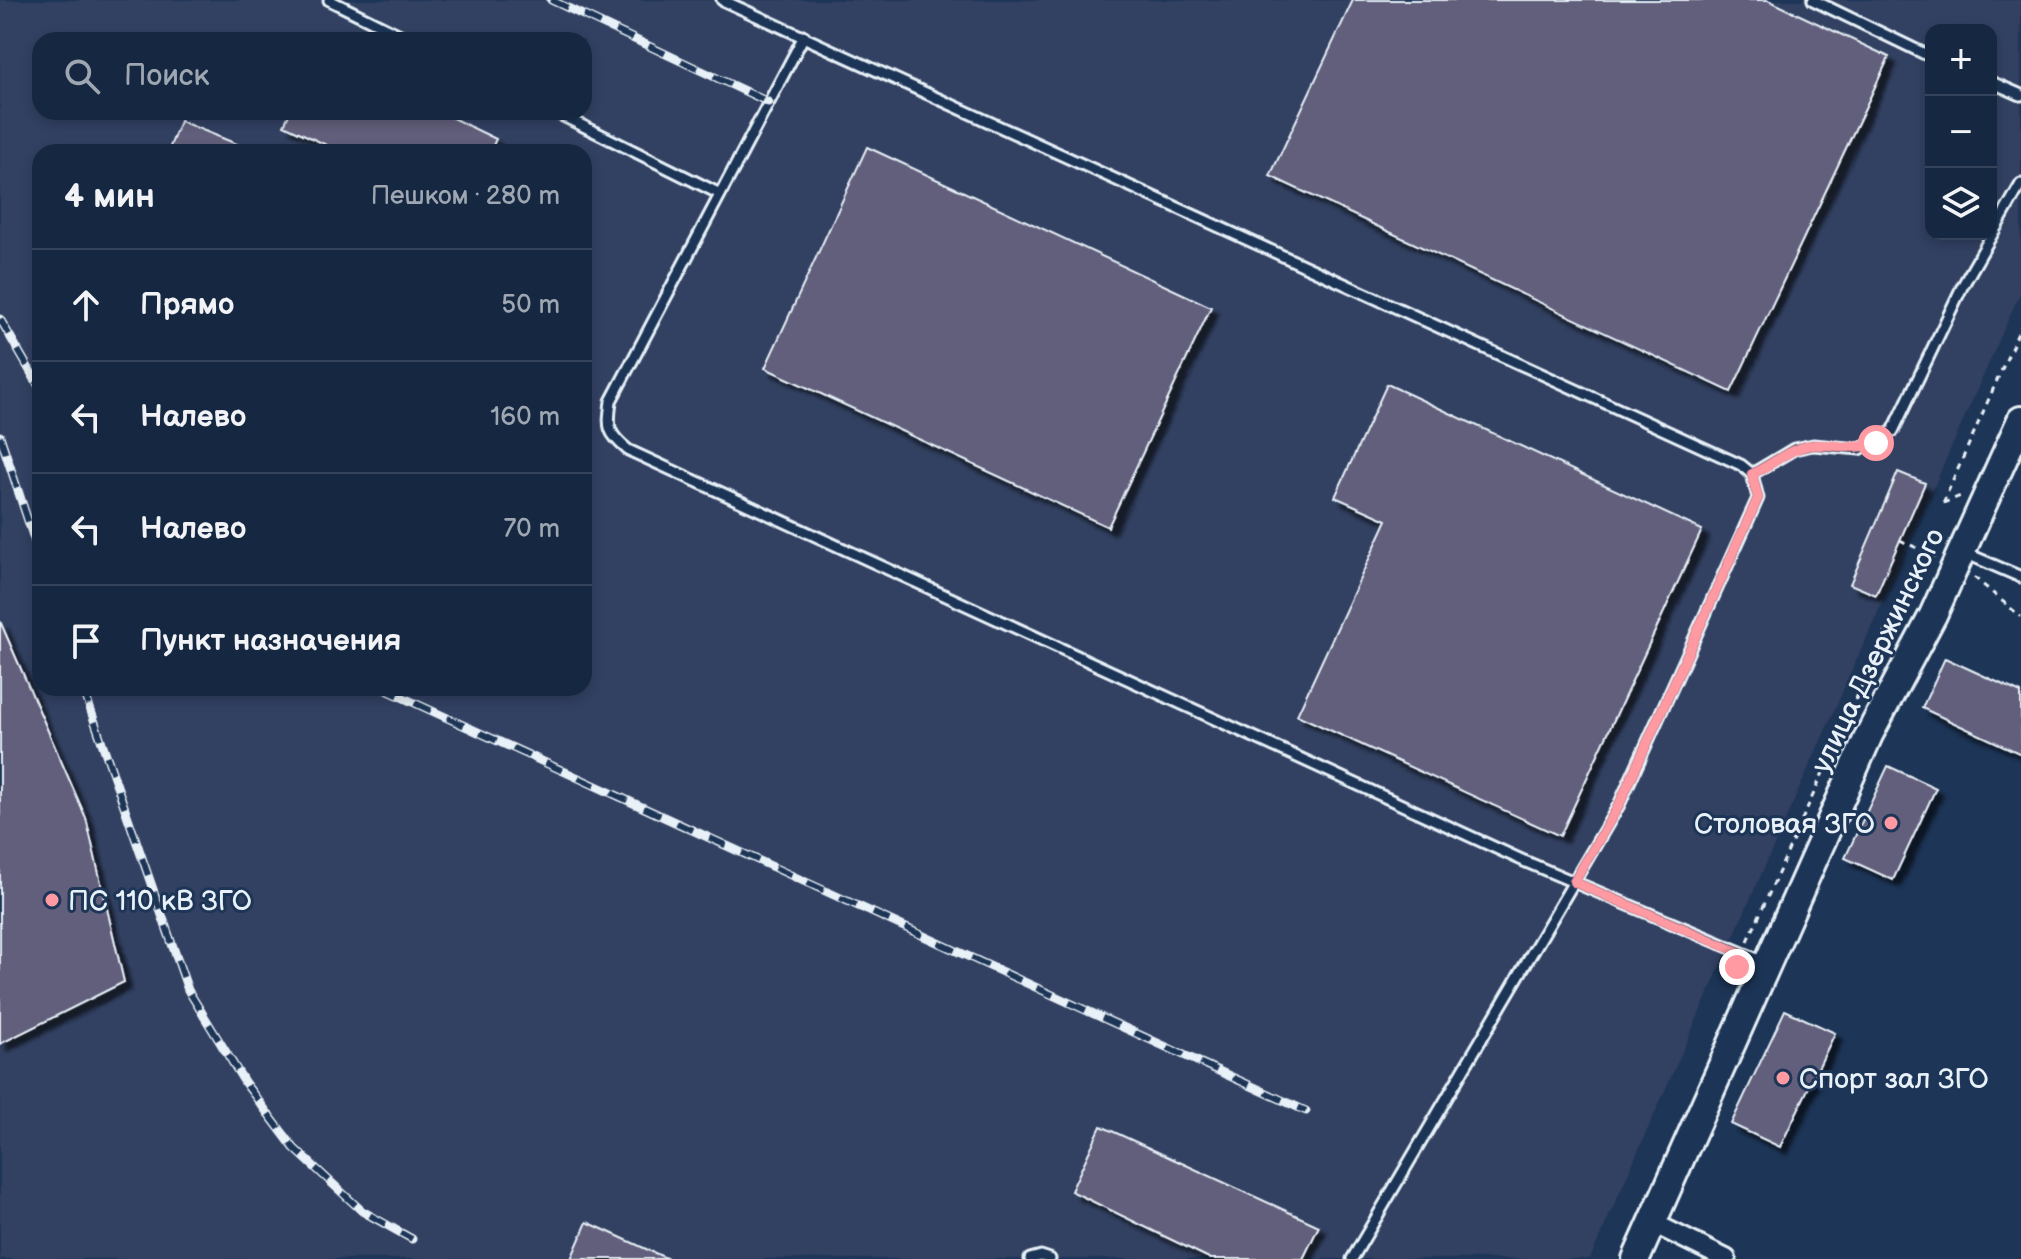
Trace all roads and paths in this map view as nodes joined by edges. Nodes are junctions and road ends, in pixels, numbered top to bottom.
1 (329, 0) edge
2 (722, 0) edge
3 (1813, 0) edge
4 (394, 32) edge
5 (804, 36) junction
6 (1925, 54) edge
7 (1997, 85) edge
8 (2021, 95) edge
9 (571, 120) edge
10 (2021, 184) edge
11 (720, 194) junction
12 (2021, 326) edge
13 (2021, 420) edge
14 (1752, 474) junction
15 (1943, 503) dead end
16 (1900, 540) dead end
17 (1958, 561) junction
18 (2021, 577) edge
19 (1899, 602) dead end
20 (2021, 617) edge
21 (1574, 882) junction
22 (1755, 958) junction
23 (1653, 1223) junction
24 (1030, 1259) edge
25 (1050, 1259) edge
26 (1352, 1259) edge
27 (1636, 1259) edge
28 (1726, 1259) edge

1 - 4 lane
2 - 5 lane
3 - 6 lane
5 - 11 lane
5 - 14 lane
7 - 8 lane
9 - 11 lane
10 - 14 lane
11 - 21 lane
12 - 15 path
13 - 17 street, улица Дзержинского
14 - 21 lane
16 - 17 path
17 - 18 lane
17 - 20 path
17 - 22 street, улица Дзержинского
19 - 22 path
21 - 22 lane
21 - 26 lane
22 - 23 street, улица Дзержинского
23 - 27 street, улица Дзержинского
23 - 28 street
24 - 25 lane

